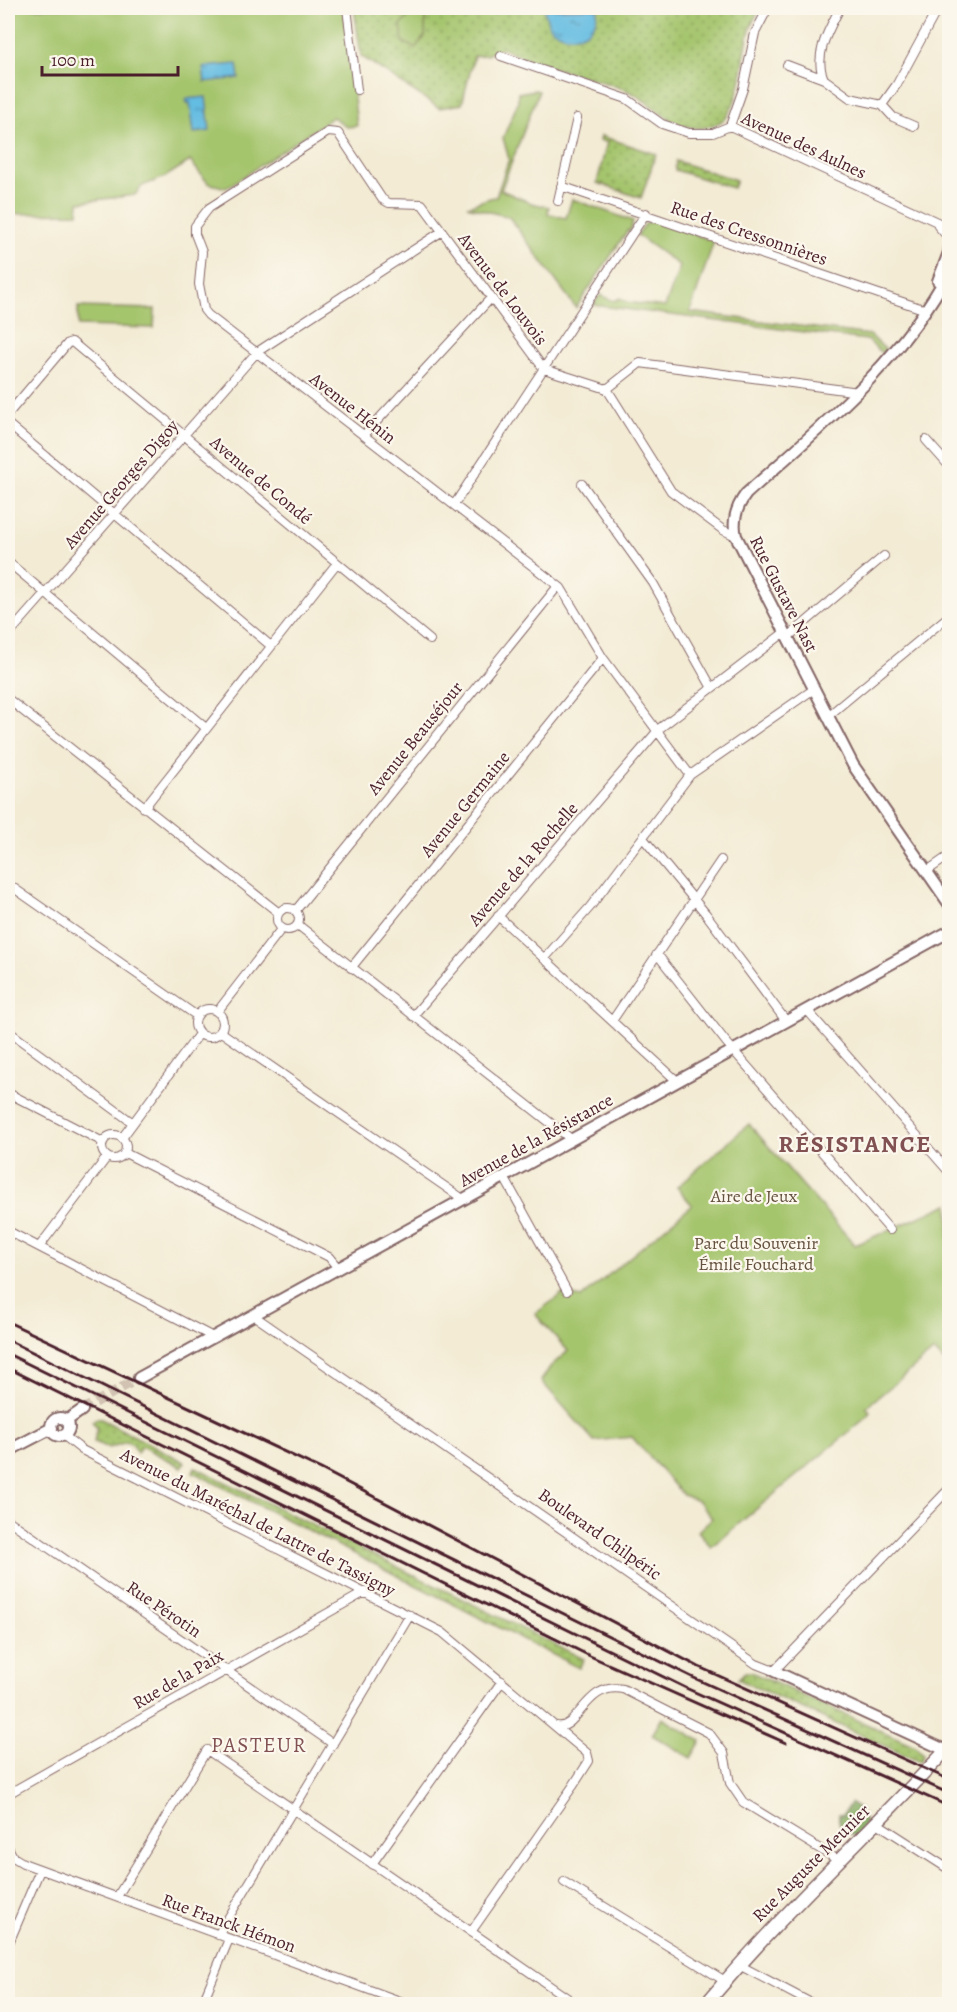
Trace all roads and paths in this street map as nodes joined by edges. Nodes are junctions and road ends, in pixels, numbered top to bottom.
1 (347, 8) edge
2 (768, 8) edge
3 (840, 8) edge
4 (938, 8) edge
5 (501, 56) dead end
6 (787, 65) dead end
7 (824, 79) junction
8 (357, 90) dead end
9 (882, 105) junction
10 (577, 118) dead end
11 (730, 126) junction
12 (914, 126) dead end
13 (372, 185) joint
14 (561, 186) junction
15 (558, 201) dead end
16 (646, 213) junction
17 (927, 219) junction
18 (950, 228) edge
19 (441, 232) junction
20 (949, 254) edge
21 (950, 270) edge
22 (942, 285) junction
23 (491, 298) junction
24 (932, 299) junction
25 (926, 310) junction
26 (256, 352) junction
27 (544, 369) junction
28 (608, 389) junction
29 (859, 392) junction
30 (8, 414) edge
31 (8, 424) edge
32 (184, 435) junction
33 (364, 435) junction
34 (926, 440) dead end
35 (950, 467) edge
36 (582, 484) dead end
37 (454, 505) junction
38 (115, 514) junction
39 (736, 536) junction
40 (884, 556) dead end
41 (8, 562) edge
42 (337, 563) junction
43 (558, 586) junction
44 (44, 593) junction
45 (950, 615) edge
46 (8, 635) edge
47 (786, 635) junction
48 (430, 640) dead end
49 (271, 646) junction
50 (603, 658) junction
51 (712, 688) junction
52 (814, 689) junction
53 (8, 699) edge
54 (828, 716) junction
55 (206, 728) junction
56 (657, 731) junction
57 (690, 775) junction
58 (144, 808) junction
59 (644, 838) junction
60 (950, 855) edge
61 (720, 860) dead end
62 (927, 871) junction
63 (8, 884) edge
64 (694, 899) junction
65 (950, 905) edge
66 (296, 910) junction
67 (279, 913) junction
68 (498, 916) junction
69 (298, 925) junction
70 (282, 928) junction
71 (950, 931) edge
72 (657, 954) junction
73 (544, 959) junction
74 (351, 968) junction
75 (807, 1010) junction
76 (218, 1012) junction
77 (196, 1016) junction
78 (412, 1016) junction
79 (612, 1021) junction
80 (786, 1021) junction
81 (8, 1031) edge
82 (221, 1032) junction
83 (199, 1034) junction
84 (732, 1050) junction
85 (677, 1081) junction
86 (8, 1093) edge
87 (133, 1123) junction
88 (122, 1138) junction
89 (571, 1139) junction
90 (103, 1142) junction
91 (125, 1153) junction
92 (107, 1157) junction
93 (950, 1173) edge
94 (504, 1177) junction
95 (463, 1199) junction
96 (890, 1230) dead end
97 (8, 1231) edge
98 (39, 1247) junction
99 (338, 1268) junction
100 (567, 1291) dead end
101 (253, 1315) junction
102 (213, 1337) junction
103 (139, 1378) tunnel mouth
104 (82, 1410) tunnel mouth
105 (66, 1421) junction
106 (51, 1428) junction
107 (63, 1436) junction
108 (8, 1451) edge
109 (949, 1490) edge
110 (8, 1520) edge
111 (365, 1592) junction
112 (410, 1616) junction
113 (226, 1670) junction
114 (774, 1671) junction
115 (502, 1681) junction
116 (555, 1725) junction
117 (333, 1744) junction
118 (948, 1749) edge
119 (8, 1794) edge
120 (293, 1809) junction
121 (877, 1823) junction
122 (8, 1847) edge
123 (838, 1860) junction
124 (372, 1864) junction
125 (40, 1870) junction
126 (950, 1870) edge
127 (564, 1882) dead end
128 (117, 1898) junction
129 (471, 1932) junction
130 (218, 1935) junction
131 (229, 1939) junction
132 (8, 1946) edge
133 (739, 1965) junction
134 (725, 1981) junction
135 (202, 2004) edge
136 (408, 2004) edge
137 (576, 2004) edge
138 (706, 2004) edge
139 (813, 2004) edge

1 - 8 street
2 - 11 street
3 - 7 street
4 - 9 street
5 - 11 street, Avenue des Aulnes
6 - 7 street
7 - 9 street
9 - 12 street
10 - 14 street
11 - 17 street, Avenue des Aulnes
13 - 19 street, Avenue de Louvois
13 - 26 street, Avenue Hénin
14 - 15 street
14 - 16 street, Rue des Cressonnières
16 - 25 street, Rue des Cressonnières
16 - 27 street
17 - 18 street, Avenue des Aulnes
17 - 20 street, Avenue des Aulnes
19 - 23 street, Avenue de Louvois
19 - 26 street, Avenue Georges Digoy
20 - 22 street, Rue Gustave Nast
20 - 24 street, Rue Gustave Nast
21 - 22 street, Rue Gustave Nast
22 - 24 street, Rue Gustave Nast
23 - 27 street, Avenue de Louvois
23 - 33 street
24 - 25 street, Rue Gustave Nast
25 - 29 street, Rue Gustave Nast
26 - 32 street, Avenue Georges Digoy
26 - 33 street, Avenue Hénin
27 - 28 street, Avenue de Louvois
27 - 37 street
28 - 29 street
28 - 39 street
29 - 39 street, Rue Gustave Nast
30 - 32 street, Avenue de Condé
31 - 38 street
32 - 38 street, Avenue Georges Digoy
32 - 42 street, Avenue de Condé
33 - 37 street, Avenue Hénin
34 - 35 street
36 - 51 street
37 - 43 street, Avenue Hénin
38 - 44 street, Avenue Georges Digoy
38 - 49 street
39 - 47 street, Rue Gustave Nast
40 - 47 street, Avenue de la Rochelle
41 - 44 street
42 - 48 street, Avenue de Condé
42 - 49 street
43 - 50 street, Avenue Hénin
43 - 66 street, Avenue Beauséjour
44 - 46 street, Avenue Georges Digoy
44 - 55 street
45 - 54 street
47 - 51 street, Avenue de la Rochelle
47 - 52 street, Rue Gustave Nast
49 - 55 street
50 - 56 street, Avenue Hénin
50 - 74 street, Avenue Germaine
51 - 56 street, Avenue de la Rochelle
52 - 54 street, Rue Gustave Nast
52 - 57 street
53 - 58 street
54 - 62 street, Rue Gustave Nast
55 - 58 street
56 - 57 street, Avenue Hénin
56 - 68 street, Avenue de la Rochelle
57 - 59 street
58 - 67 street
59 - 64 street
59 - 73 street
60 - 62 street
61 - 64 street
62 - 65 street, Rue Gustave Nast
63 - 77 street
64 - 72 street
64 - 80 street
66 - 67 street
66 - 69 street
67 - 70 street
68 - 73 street
68 - 78 street, Avenue de la Rochelle
69 - 70 street
69 - 74 street
70 - 76 street
71 - 75 street, Avenue de la Résistance
72 - 79 street
72 - 84 street
73 - 79 street
74 - 78 street
75 - 80 street, Avenue de la Résistance
75 - 93 street
76 - 77 street
76 - 82 street
77 - 83 street
78 - 89 street
79 - 85 street
80 - 84 street, Avenue de la Résistance
81 - 87 street
82 - 83 street
82 - 95 street
83 - 87 street
84 - 85 street, Avenue de la Résistance
84 - 96 street
85 - 89 street, Avenue de la Résistance
86 - 90 street
87 - 88 street
88 - 90 street
88 - 91 street
89 - 94 street, Avenue de la Résistance
90 - 92 street
91 - 92 street
91 - 99 street
92 - 98 street
94 - 95 street, Avenue de la Résistance
94 - 100 street
95 - 99 street, Avenue de la Résistance
97 - 98 street
98 - 102 street
99 - 101 street, Avenue de la Résistance
101 - 102 street, Avenue de la Résistance
101 - 114 street, Boulevard Chilpéric
102 - 103 street, Avenue de la Résistance
104 - 105 street
105 - 106 street
105 - 107 street
106 - 107 street
106 - 108 street
107 - 111 street, Avenue du Maréchal de Lattre de Tassigny
109 - 114 street
110 - 113 street, Rue Pérotin
111 - 112 street, Avenue du Maréchal de Lattre de Tassigny
111 - 113 street, Rue de la Paix
112 - 115 street, Avenue du Maréchal de Lattre de Tassigny
112 - 117 street
113 - 117 street, Rue Pérotin
113 - 119 street, Rue de la Paix
114 - 118 street, Boulevard Chilpéric
115 - 116 street, Avenue du Maréchal de Lattre de Tassigny
115 - 124 street
116 - 123 street
116 - 129 street, Avenue du Maréchal de Lattre de Tassigny
117 - 120 street
118 - 121 main road, Rue Auguste Meunier
120 - 124 street
120 - 128 street
120 - 130 street
121 - 123 main road, Rue Auguste Meunier
121 - 126 street
122 - 125 street, Rue Franck Hémon
123 - 133 main road, Rue Auguste Meunier
124 - 129 street
125 - 128 street, Rue Franck Hémon
125 - 132 street
127 - 134 street
128 - 130 street, Rue Franck Hémon
129 - 137 street
130 - 131 street, Rue Franck Hémon
131 - 135 street
131 - 136 street, Rue Franck Hémon
133 - 134 main road, Rue Auguste Meunier
133 - 139 street
134 - 138 main road, Rue Auguste Meunier

